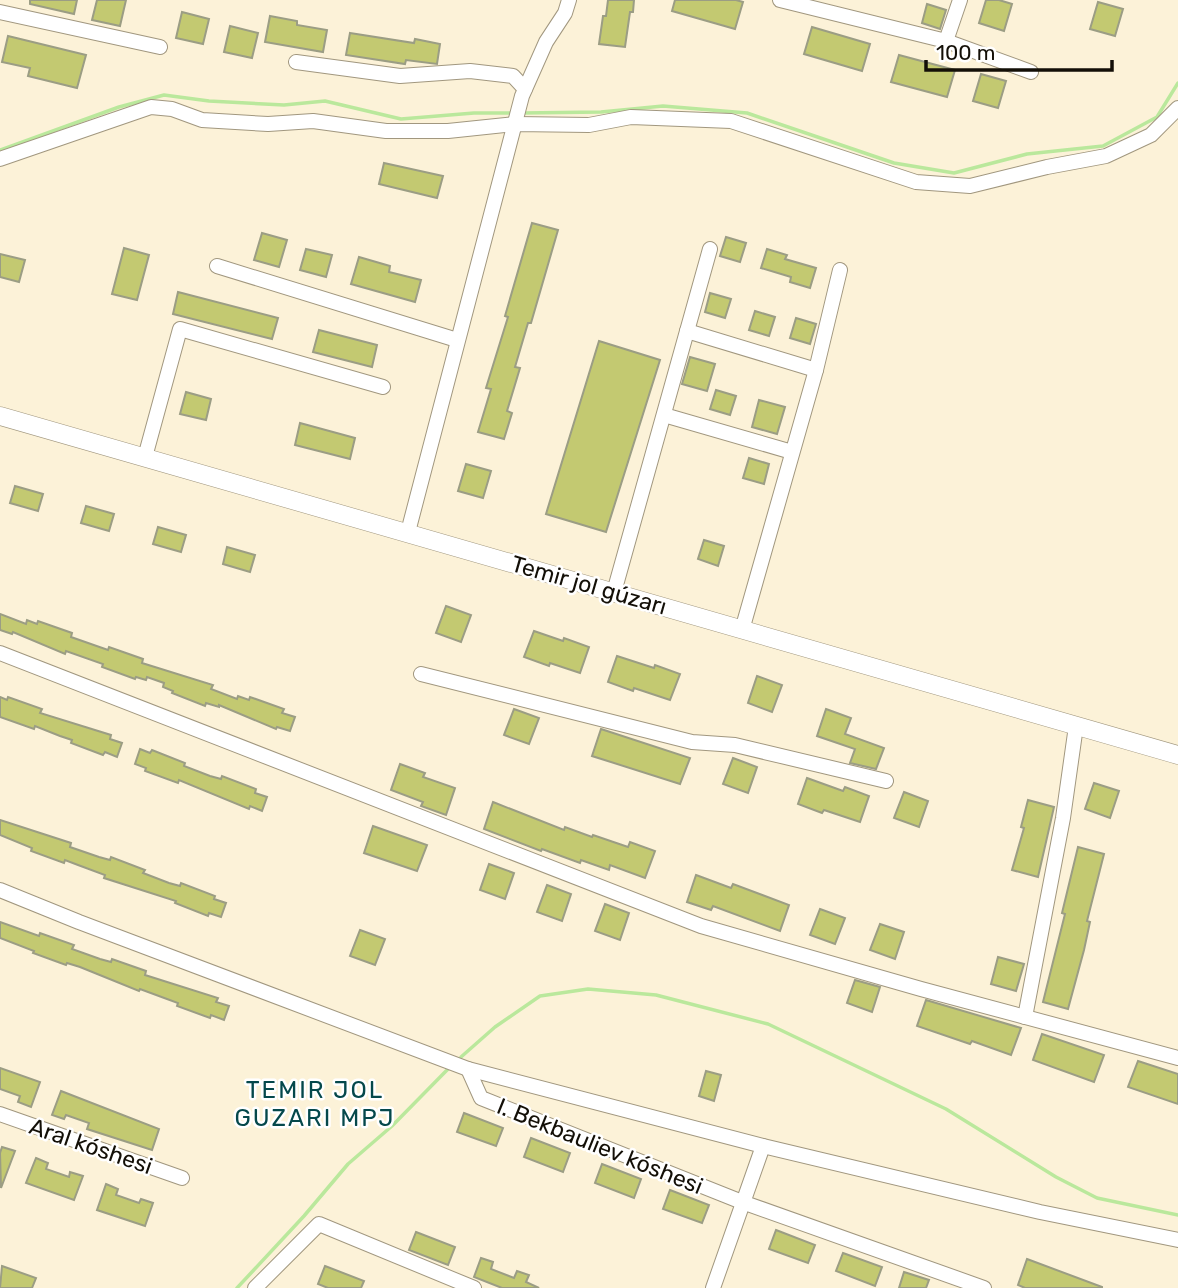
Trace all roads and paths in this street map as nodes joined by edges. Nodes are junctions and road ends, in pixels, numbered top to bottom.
1 (569, 0) edge
2 (780, 0) edge
3 (960, 0) edge
4 (0, 12) edge
5 (946, 41) junction
6 (160, 47) dead end
7 (296, 62) dead end
8 (1031, 72) dead end
9 (523, 93) junction
10 (1178, 108) edge
11 (515, 124) junction
12 (0, 159) edge
13 (710, 249) dead end
14 (217, 267) dead end
15 (840, 270) dead end
16 (687, 331) junction
17 (457, 340) junction
18 (816, 370) junction
19 (383, 387) dead end
20 (664, 415) junction
21 (0, 416) edge
22 (792, 452) junction
23 (145, 457) junction
24 (408, 532) junction
25 (614, 592) junction
26 (742, 630) junction
27 (0, 653) edge
28 (421, 674) dead end
29 (1076, 726) junction
30 (1178, 755) edge
31 (886, 781) dead end
32 (0, 890) edge
33 (1025, 1017) junction
34 (1178, 1058) edge
35 (468, 1069) junction
36 (0, 1114) edge
37 (763, 1146) junction
38 (182, 1178) dead end
39 (742, 1202) junction
40 (1178, 1240) edge
41 (255, 1288) edge
42 (474, 1288) edge
43 (713, 1288) edge
44 (984, 1288) edge

1 - 9 street
2 - 5 street
3 - 5 street
4 - 6 street
5 - 8 street
7 - 9 street
9 - 11 street
10 - 11 street
11 - 12 street
11 - 17 street
13 - 16 street
14 - 17 street
15 - 18 street
16 - 18 street
16 - 20 street
17 - 24 street
18 - 22 street
19 - 23 street
20 - 22 street
20 - 25 street
21 - 23 street, Temir jol gúzarı
22 - 26 street
23 - 24 street, Temir jol gúzarı
24 - 25 street, Temir jol gúzarı
25 - 26 street, Temir jol gúzarı
26 - 29 street, Temir jol gúzarı
27 - 33 street
28 - 31 street
29 - 30 street, Temir jol gúzarı
29 - 33 street
32 - 35 street
33 - 34 street
35 - 37 street
35 - 39 street, I. Bekbauliev kóshesi
36 - 38 street, Aral kóshesi
37 - 39 street
37 - 40 street
39 - 43 street
39 - 44 street, I. Bekbauliev kóshesi
41 - 42 street

